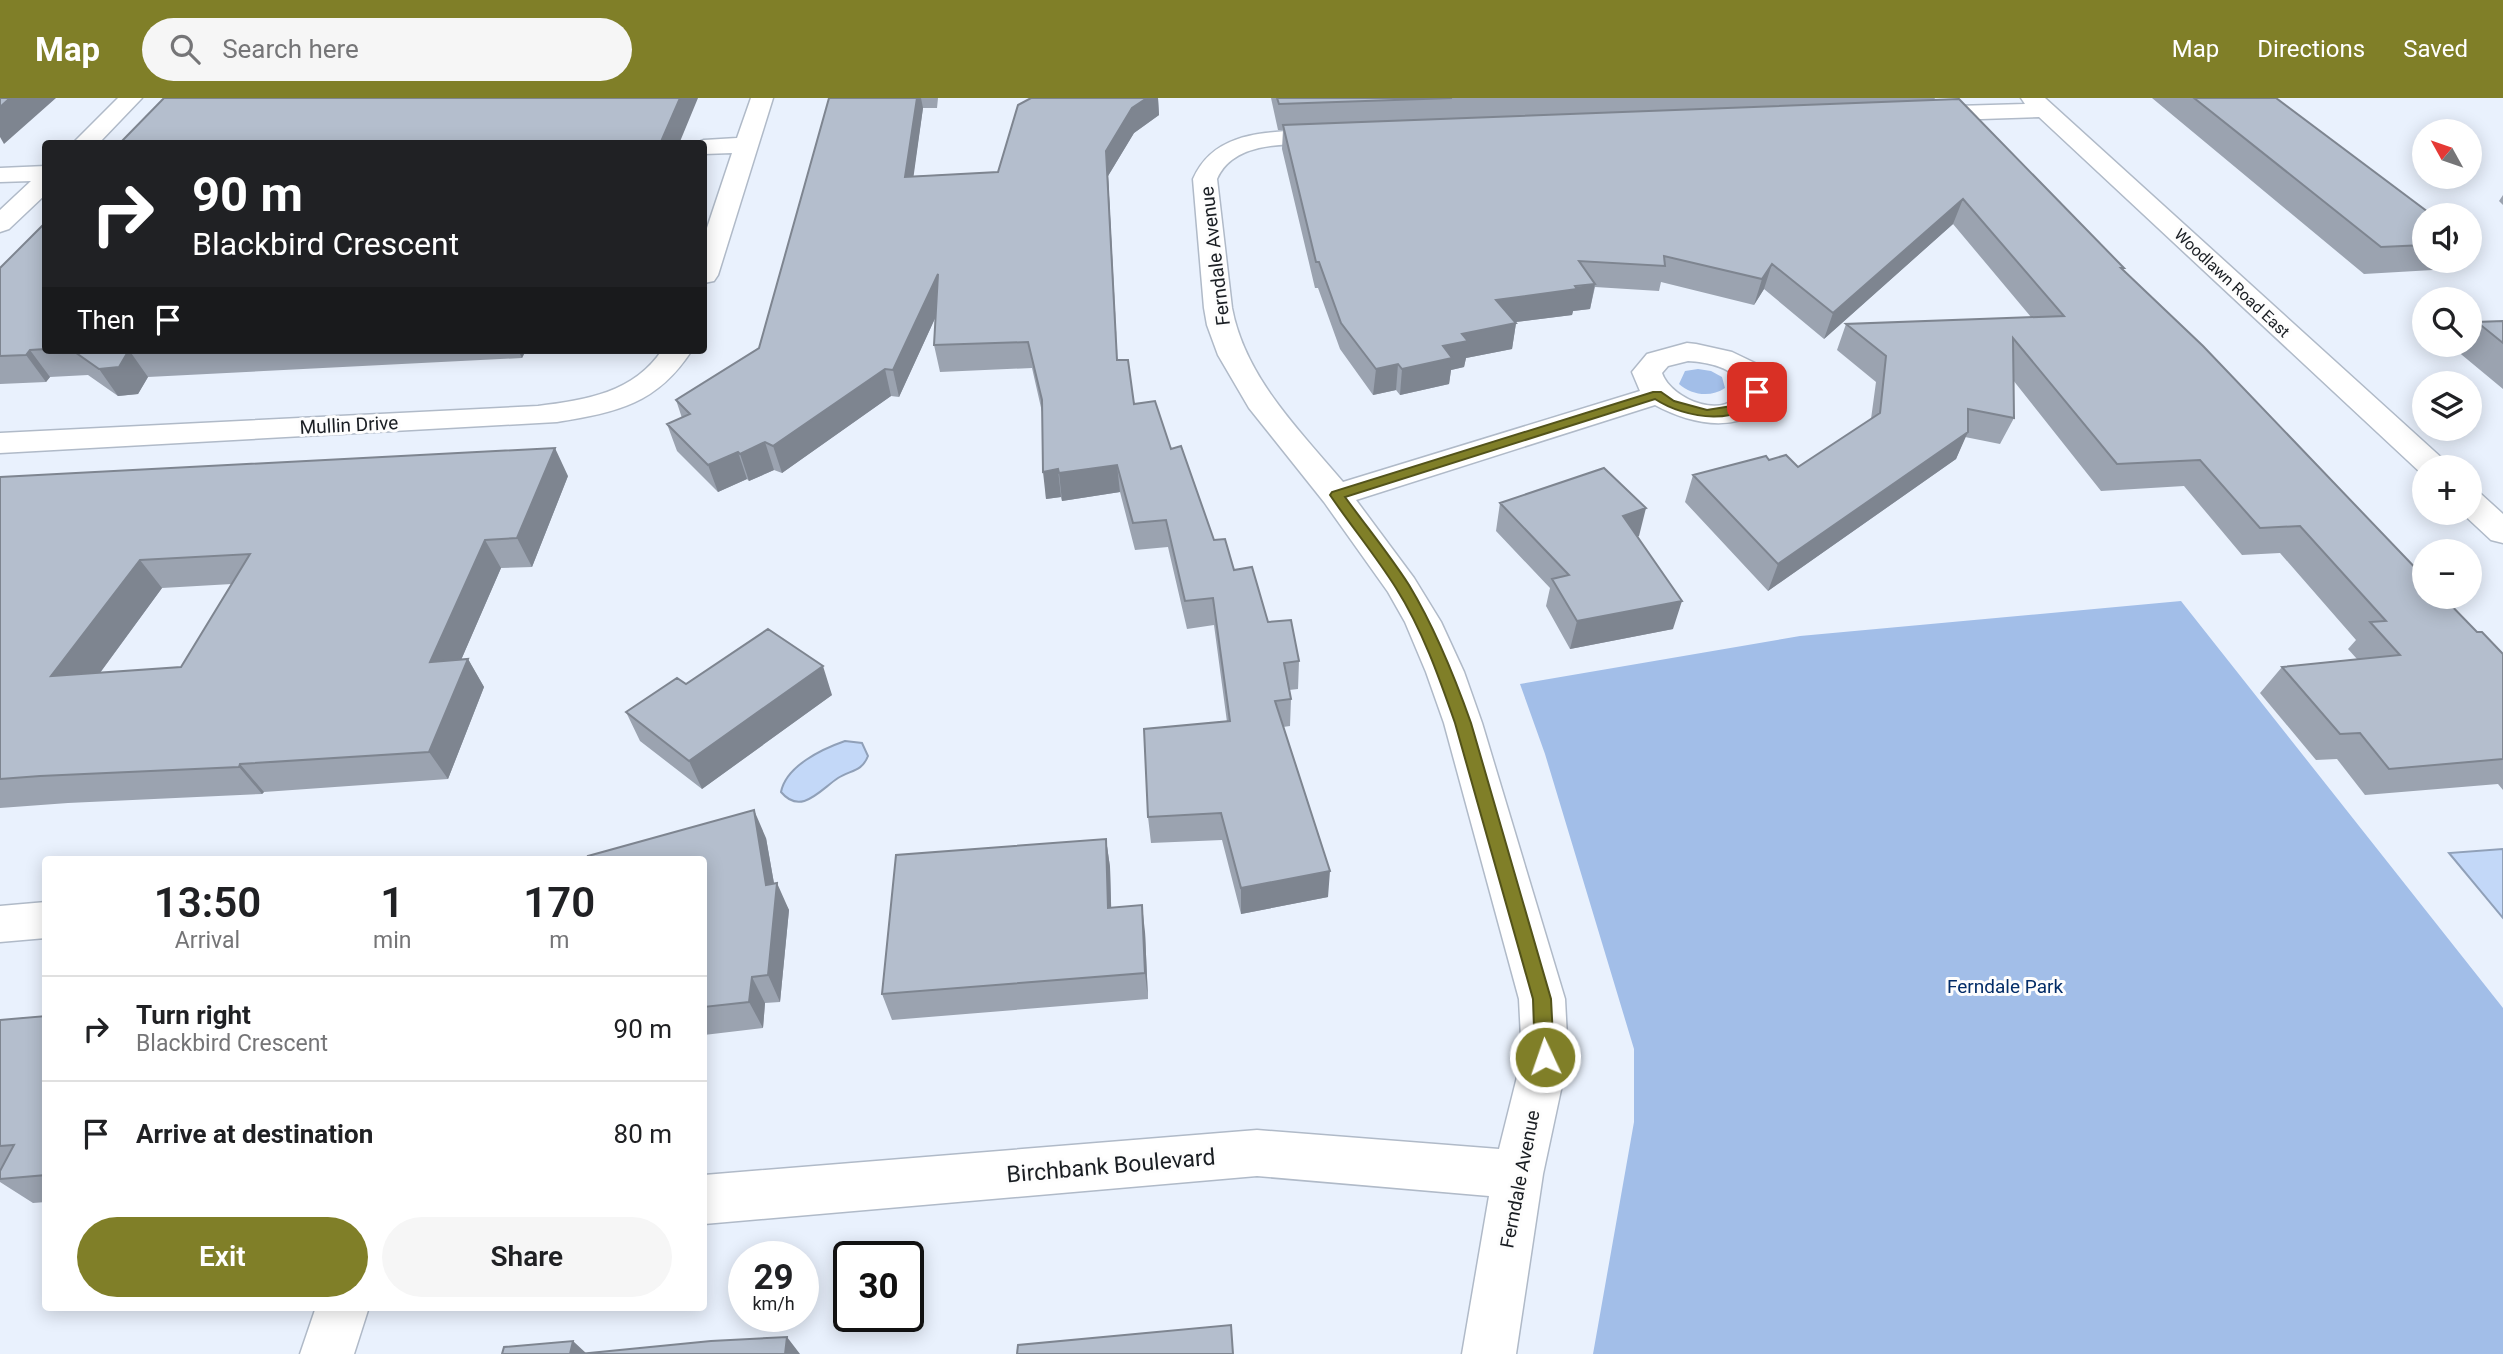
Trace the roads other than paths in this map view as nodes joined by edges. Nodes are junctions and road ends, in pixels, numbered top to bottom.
1 (131, 98) edge
2 (762, 98) edge
3 (2038, 104) edge
4 (1893, 115) edge
5 (1356, 136) edge
6 (87, 140) edge
7 (746, 145) junction
8 (707, 147) edge
9 (42, 173) edge
10 (0, 175) edge
11 (42, 184) edge
12 (0, 224) edge
13 (707, 266) edge
14 (675, 354) edge
15 (1657, 395) dead end
16 (0, 443) edge
17 (2420, 455) edge
18 (1336, 495) junction
19 (2482, 513) edge
20 (2503, 532) edge
21 (42, 920) edge
22 (0, 924) edge
23 (1518, 1174) junction
24 (707, 1200) edge
25 (342, 1311) edge
26 (327, 1354) edge
27 (1489, 1354) edge

1 - 6 street
2 - 7 street
3 - 4 street
3 - 17 street, Woodlawn Road East
5 - 18 street, Ferndale Avenue
7 - 8 street
7 - 13 street
9 - 10 street
11 - 12 street
14 - 16 street, Mullin Drive
15 - 18 street
18 - 23 street, Ferndale Avenue
19 - 20 street
21 - 22 street
23 - 24 street, Birchbank Boulevard
23 - 27 street, Ferndale Avenue
25 - 26 street

